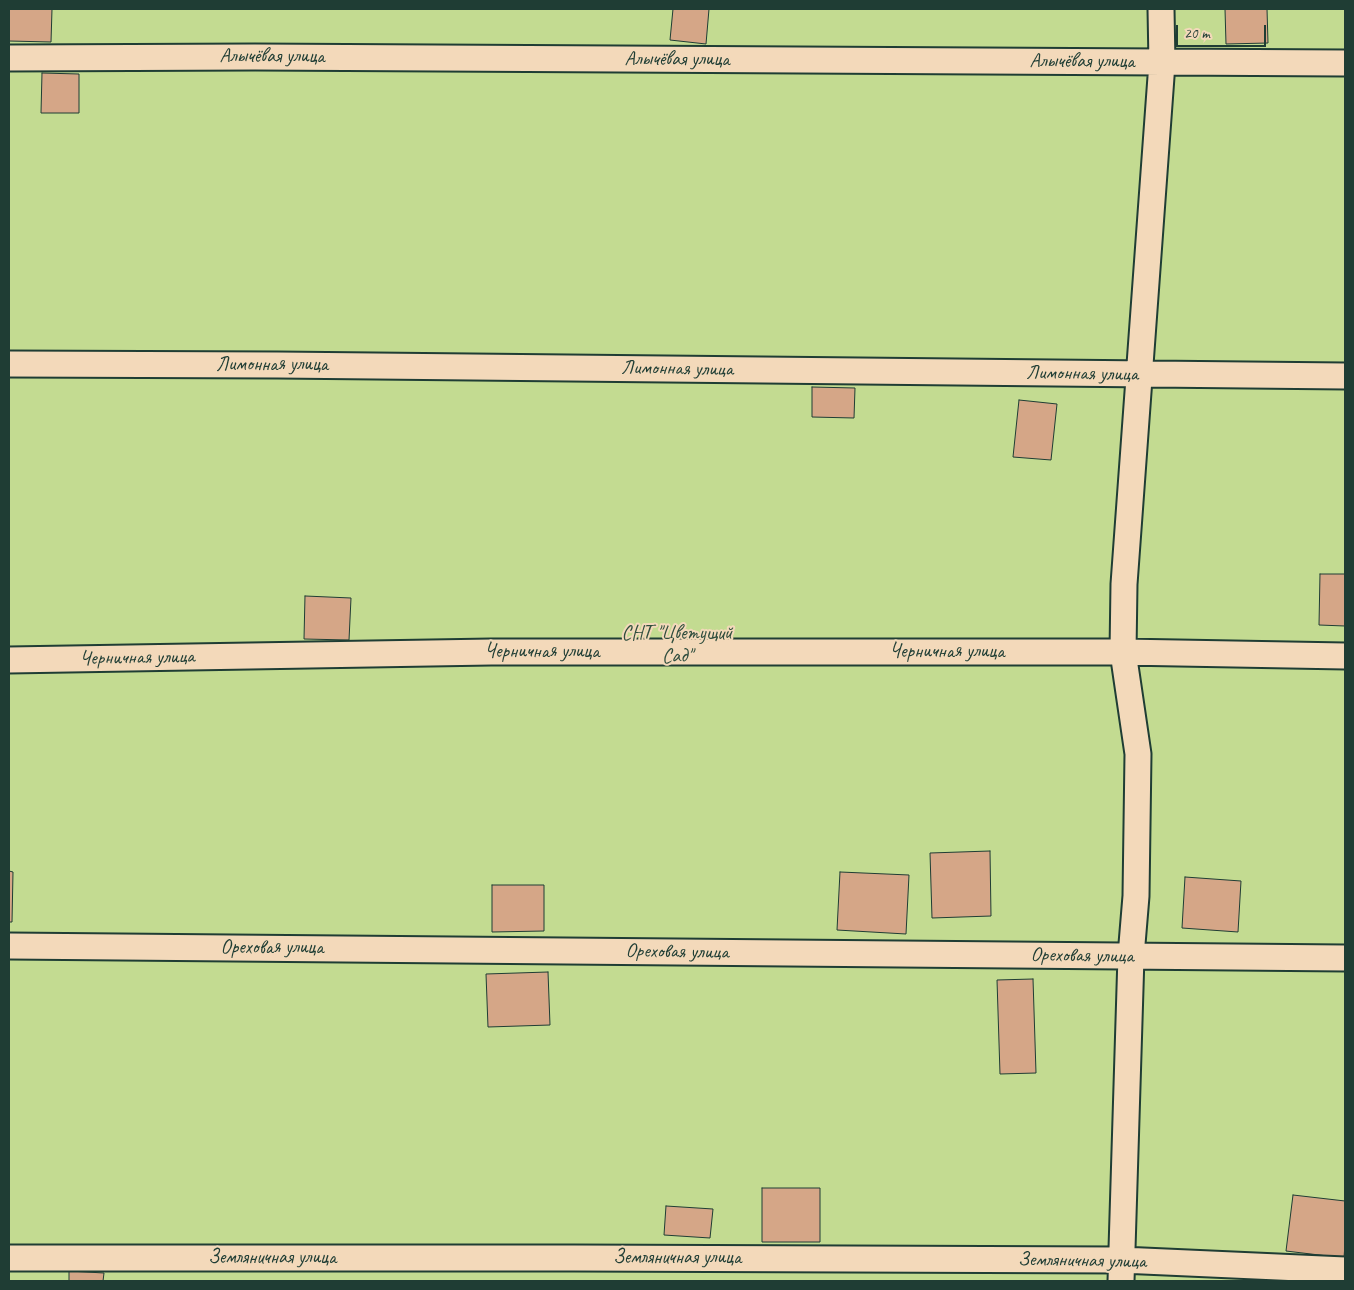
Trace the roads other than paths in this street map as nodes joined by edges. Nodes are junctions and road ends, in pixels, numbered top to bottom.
1 (1161, 9) edge
2 (9, 58) edge
3 (1162, 63) junction
4 (1345, 63) edge
5 (9, 364) edge
6 (1140, 374) junction
7 (1345, 376) edge
8 (1123, 652) junction
9 (1345, 656) edge
10 (9, 660) edge
11 (9, 946) edge
12 (1131, 956) junction
13 (1345, 958) edge
14 (9, 1258) edge
15 (1345, 1270) edge
16 (1121, 1271) edge

1 - 3 street
2 - 3 street, Алычёвая улица
3 - 4 street, Алычёвая улица
3 - 6 street
5 - 6 street, Лимонная улица
6 - 7 street, Лимонная улица
6 - 8 street
8 - 9 street, Черничная улица
8 - 10 street, Черничная улица
8 - 12 street
11 - 12 street, Ореховая улица
12 - 13 street, Ореховая улица
12 - 16 street
14 - 16 street, Земляничная улица
15 - 16 street, Земляничная улица

